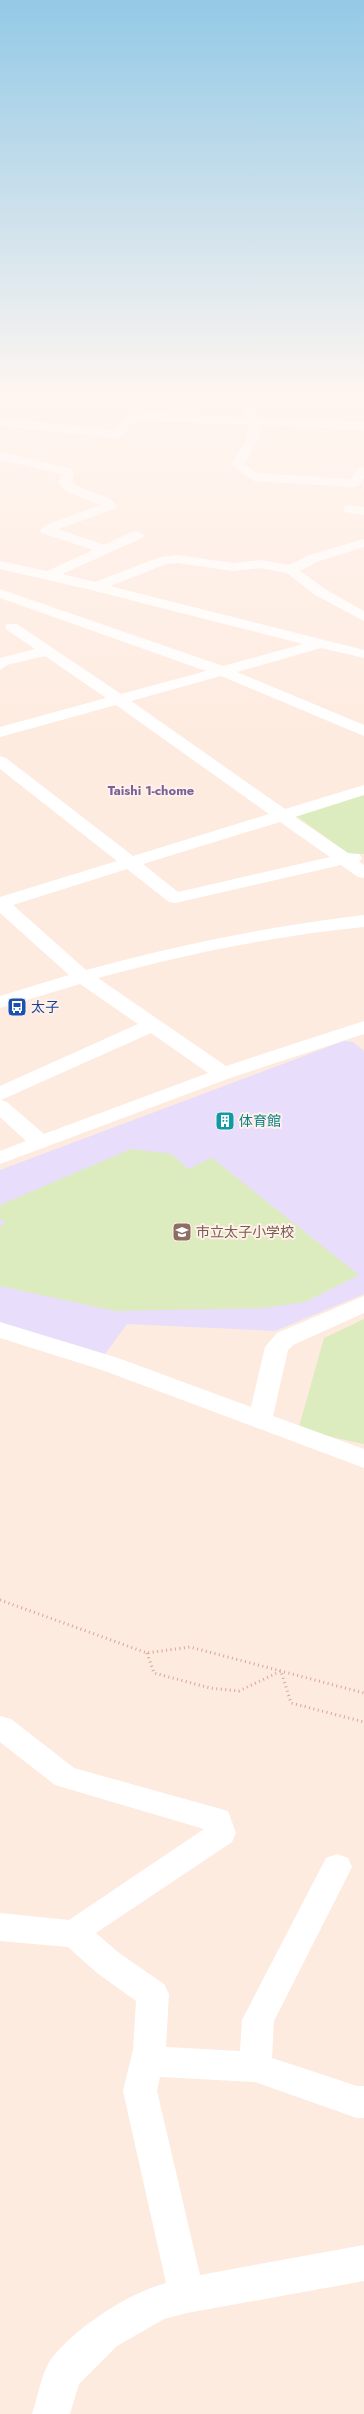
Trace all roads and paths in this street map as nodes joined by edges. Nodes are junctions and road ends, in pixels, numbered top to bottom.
1 (103, 509) edge
2 (350, 509) dead end
3 (364, 511) edge
4 (137, 536) dead end
5 (364, 543) edge
6 (105, 550) junction
7 (0, 565) edge
8 (291, 570) junction
9 (49, 575) junction
10 (98, 586) junction
11 (0, 593) edge
12 (60, 614) junction
13 (364, 617) edge
14 (6, 629) edge
15 (364, 644) edge
16 (317, 645) junction
17 (46, 651) junction
18 (349, 651) junction
19 (364, 654) edge
20 (0, 665) edge
21 (222, 672) junction
22 (119, 700) junction
23 (364, 731) edge
24 (0, 732) edge
25 (0, 761) edge
26 (364, 790) edge
27 (282, 815) junction
28 (343, 858) junction
29 (364, 858) edge
30 (127, 862) junction
31 (364, 873) edge
32 (0, 903) edge
33 (364, 921) edge
34 (82, 976) junction
35 (0, 1002) edge
36 (152, 1025) junction
37 (361, 1031) edge
38 (223, 1074) junction
39 (0, 1094) edge
40 (0, 1106) edge
41 (41, 1143) junction
42 (0, 1158) edge
43 (364, 1304) edge
44 (0, 1330) edge
45 (260, 1420) junction
46 (364, 1460) edge
47 (0, 1600) edge
48 (147, 1653) junction
49 (281, 1671) junction
50 (364, 1693) edge
51 (364, 1722) edge
52 (1, 1727) dead end
53 (337, 1867) dead end
54 (0, 1927) edge
55 (75, 1934) junction
56 (147, 2061) junction
57 (255, 2067) junction
58 (364, 2102) edge
59 (364, 2263) edge
60 (187, 2295) junction
61 (51, 2414) edge

1 - 6 street
2 - 3 street
4 - 6 street
5 - 8 street
6 - 9 street
7 - 9 street
8 - 10 street
8 - 13 street
9 - 10 street
10 - 16 street
11 - 12 street
12 - 14 street
12 - 21 street
14 - 17 street
15 - 18 street
16 - 18 street
16 - 21 street
17 - 20 street
17 - 22 street
18 - 19 street
21 - 22 street
21 - 23 street
22 - 24 street
22 - 27 street
25 - 30 street
26 - 27 street
27 - 28 street
27 - 30 street
28 - 29 street
28 - 30 street
28 - 31 street
30 - 32 street
32 - 34 street
33 - 34 street
34 - 35 street
34 - 36 street
36 - 38 street
36 - 39 street
37 - 38 street
38 - 41 street
40 - 41 street
41 - 42 street
43 - 45 street
44 - 45 street
45 - 46 street
47 - 48 path
48 - 49 path
48 - 49 path
49 - 50 path
49 - 51 path
52 - 55 street
53 - 57 street
54 - 55 street
55 - 56 street
56 - 57 street
56 - 60 street
57 - 58 street
59 - 60 street
60 - 61 street

